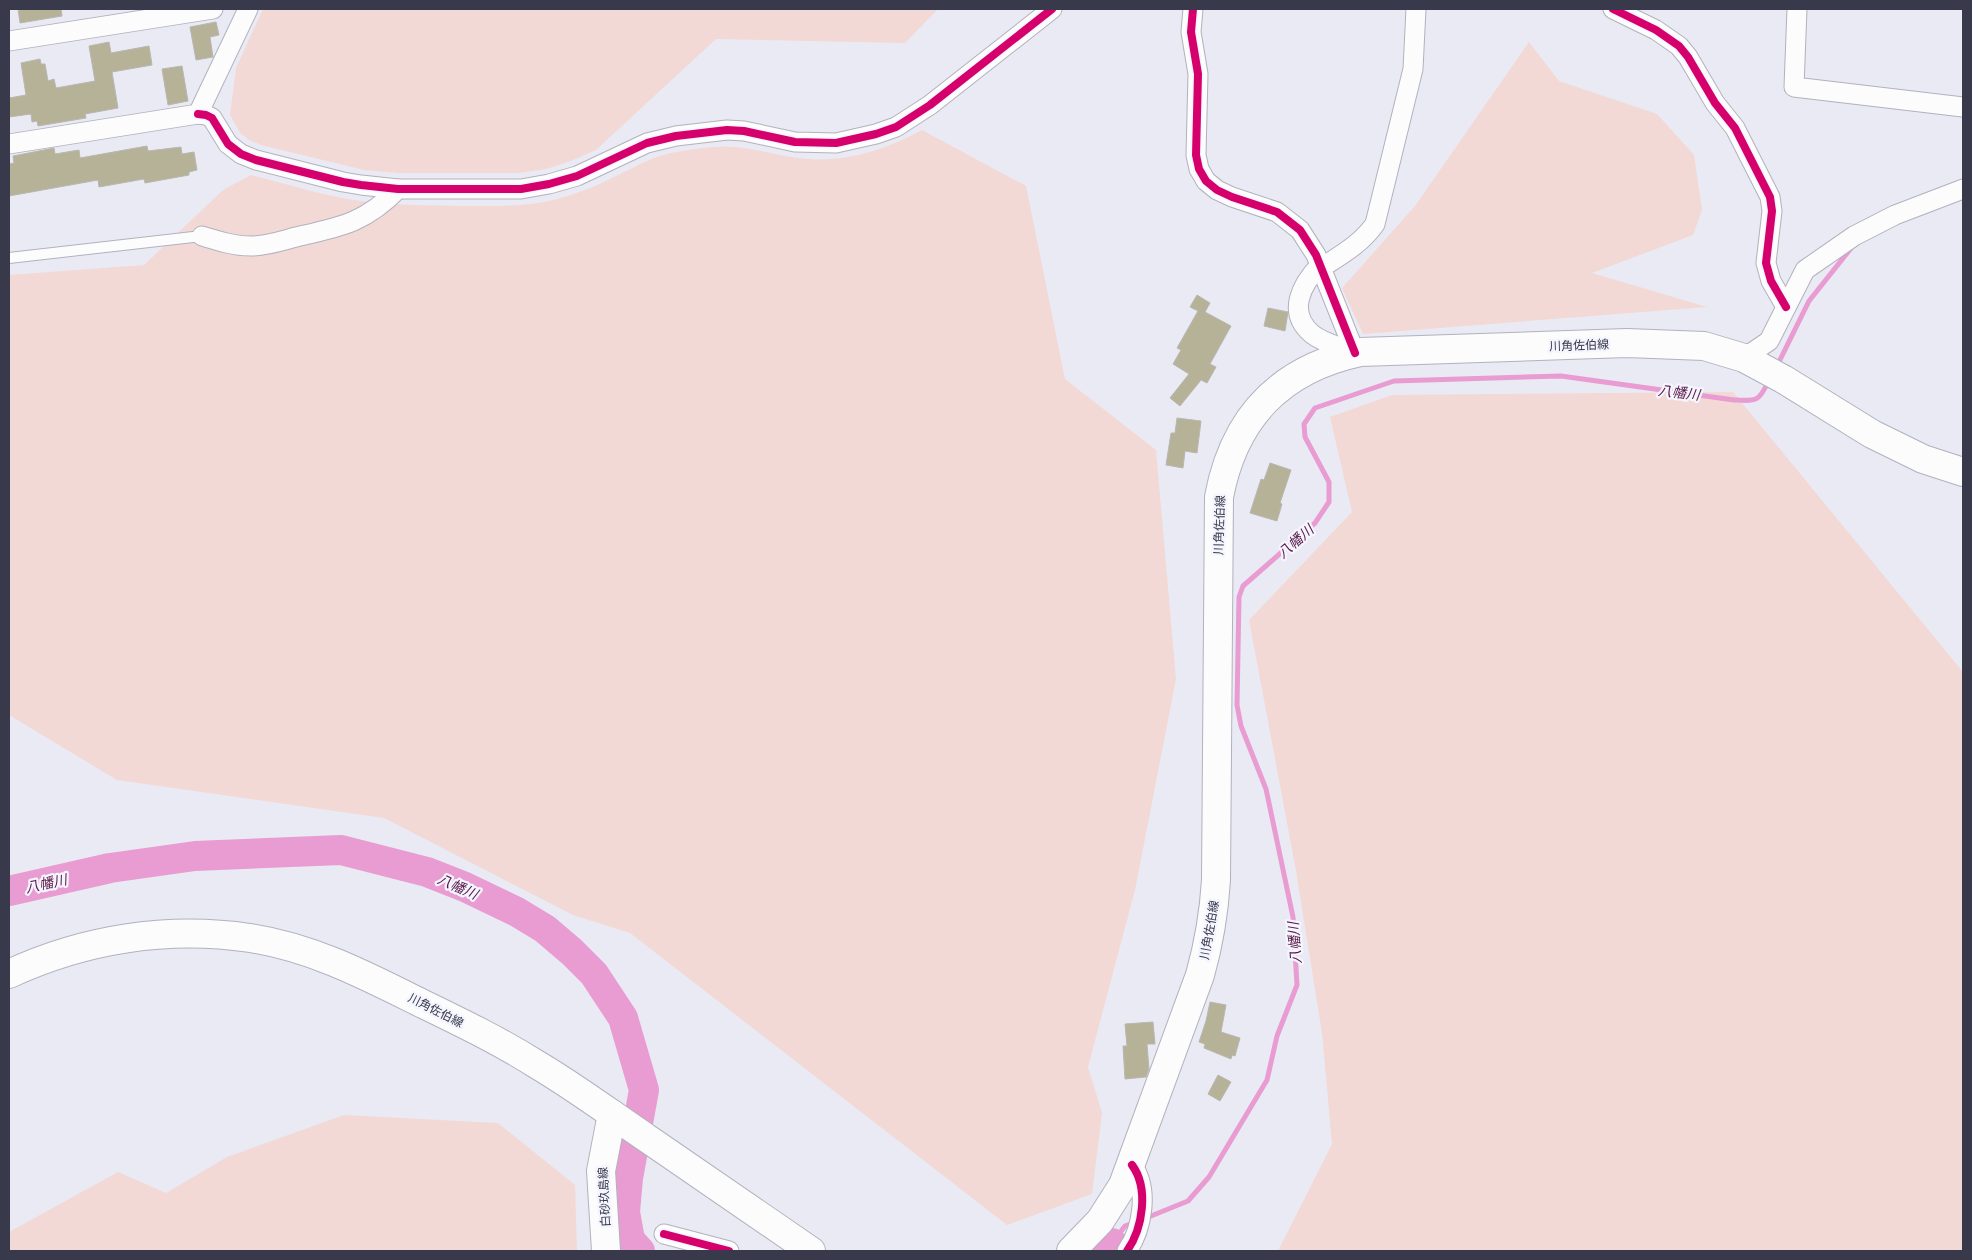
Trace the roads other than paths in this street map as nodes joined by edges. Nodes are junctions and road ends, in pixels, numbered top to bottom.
1 (213, 9) edge
2 (248, 9) edge
3 (1052, 9) edge
4 (1193, 9) edge
5 (1416, 9) edge
6 (1613, 9) edge
7 (1797, 9) edge
8 (9, 41) edge
9 (1963, 107) edge
10 (198, 114) junction
11 (9, 144) edge
12 (398, 189) junction
13 (1963, 189) edge
14 (202, 236) joint
15 (9, 258) edge
16 (1320, 267) junction
17 (1786, 307) junction
18 (1355, 353) junction
19 (1752, 362) junction
20 (1963, 472) edge
21 (9, 974) edge
22 (613, 1115) junction
23 (1132, 1165) junction
24 (664, 1234) dead end
25 (1132, 1244) edge
26 (806, 1250) edge
27 (606, 1251) edge
28 (728, 1251) edge
29 (1071, 1251) edge

1 - 8 street
2 - 10 street
3 - 12 street
4 - 16 street
5 - 16 street
6 - 17 street
7 - 9 street
10 - 11 street
10 - 12 street
12 - 14 street
13 - 17 street
14 - 15 lane
16 - 18 street
16 - 18 street
17 - 19 street
18 - 19 main road, 川角佐伯線
18 - 23 main road, 川角佐伯線
19 - 20 main road, 川角佐伯線
21 - 22 main road, 川角佐伯線
22 - 26 main road, 川角佐伯線
22 - 27 main road, 白砂玖島線
23 - 25 street
23 - 29 main road, 川角佐伯線
24 - 28 street

